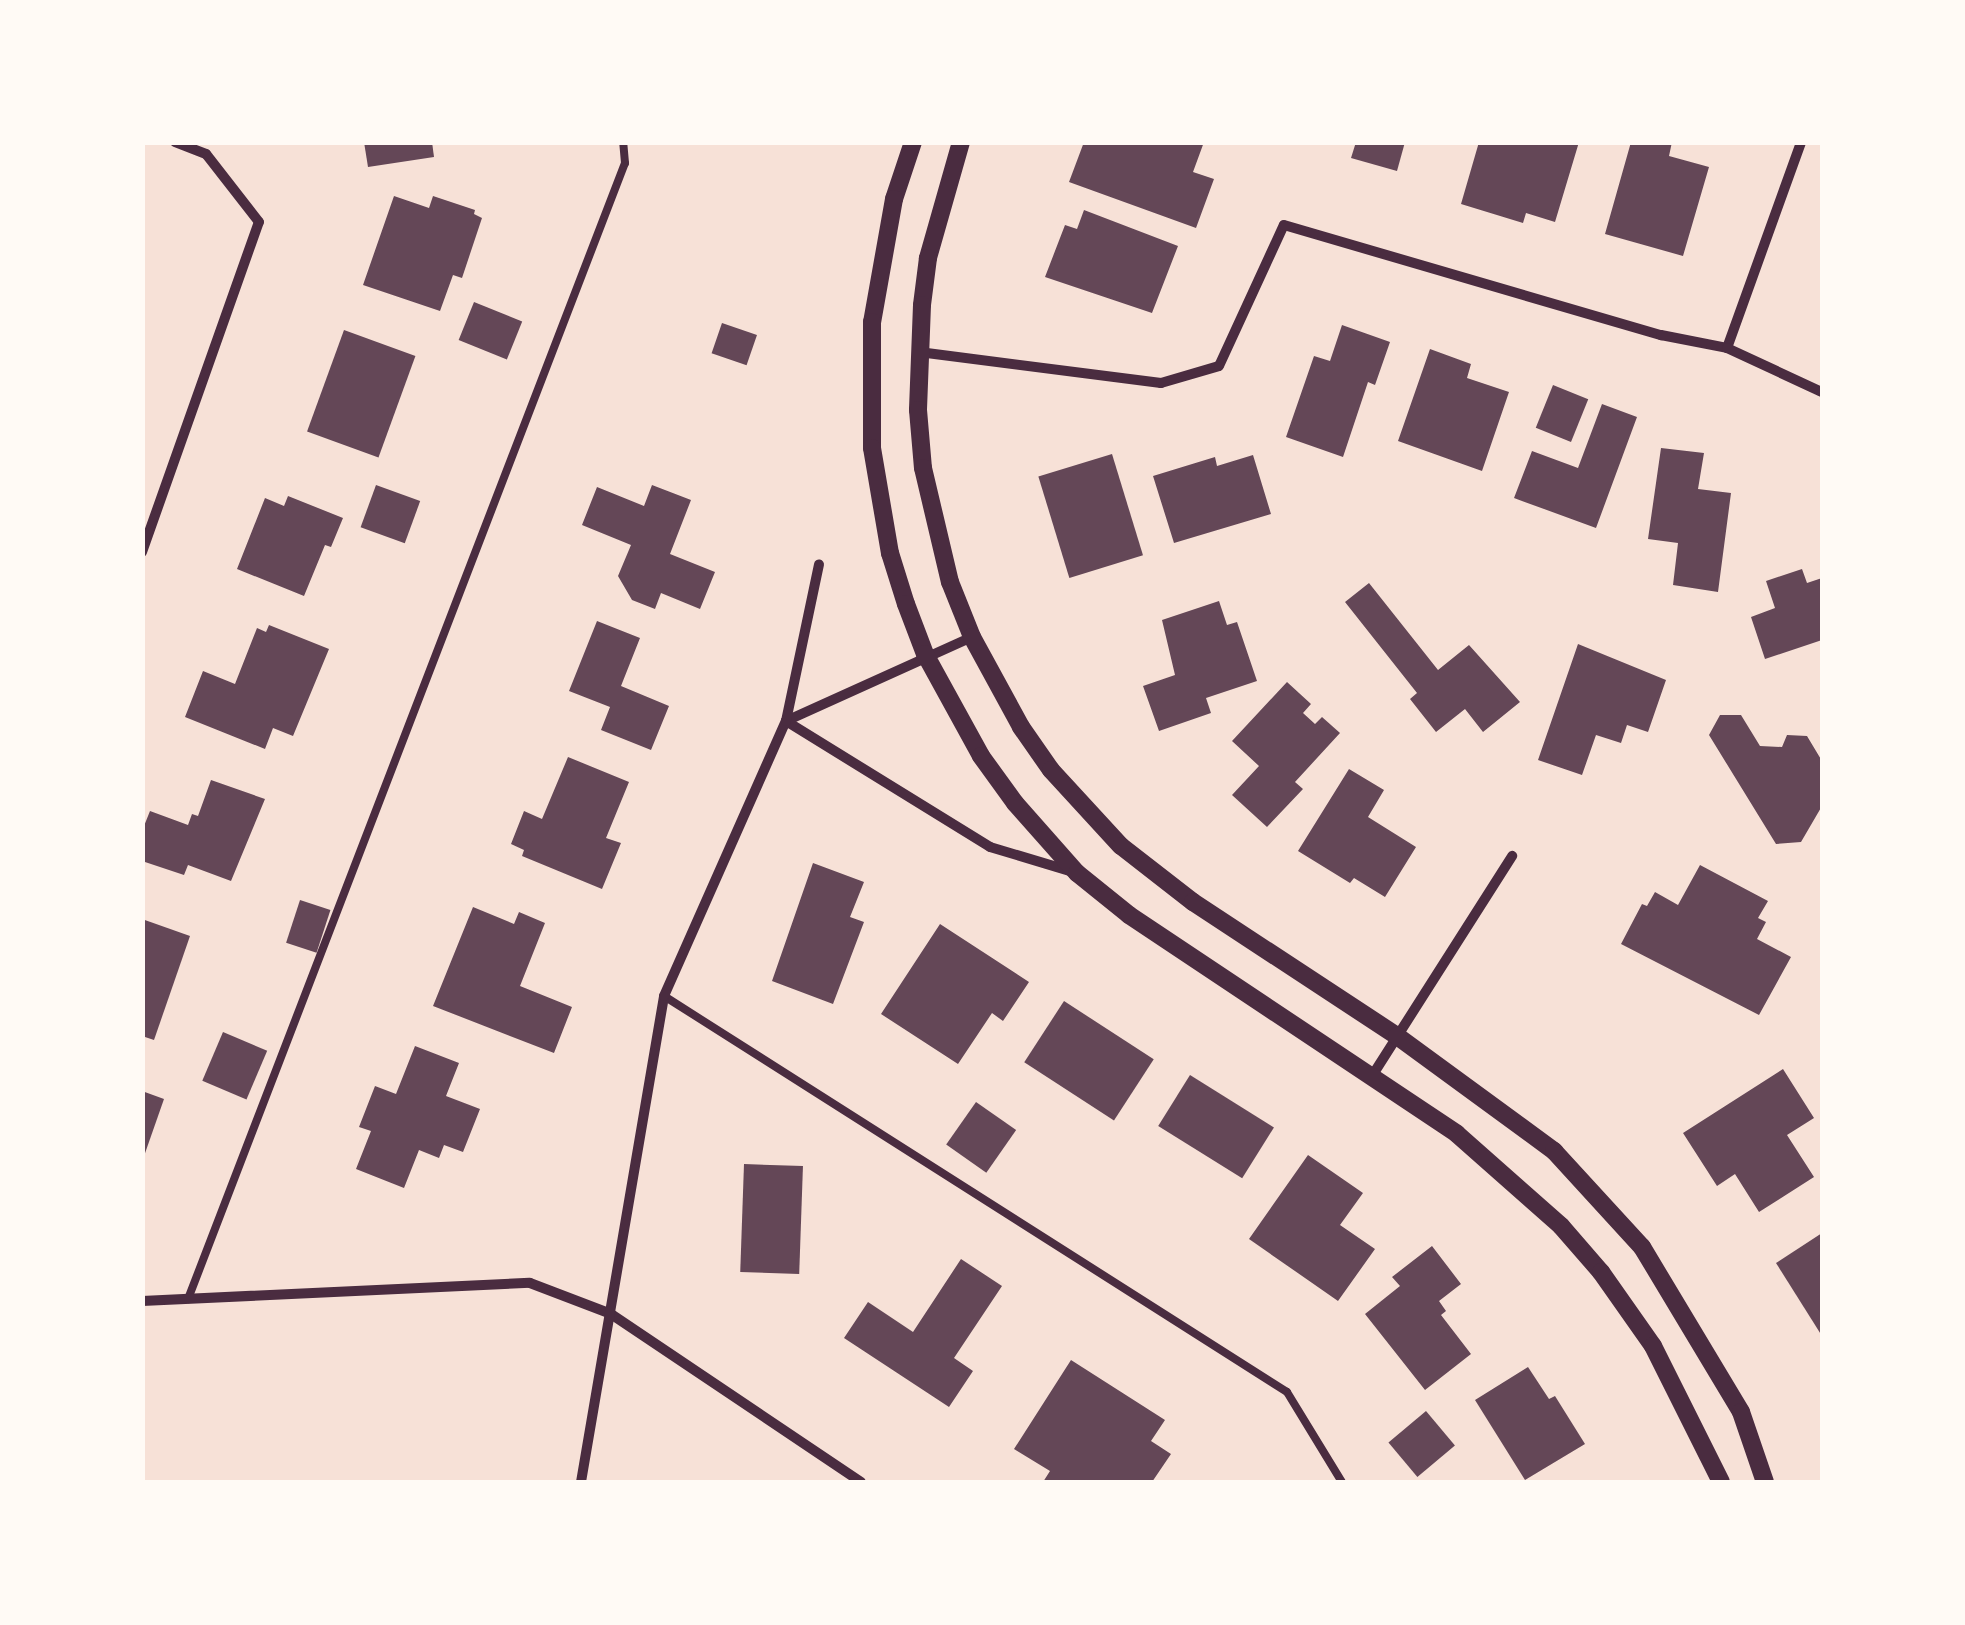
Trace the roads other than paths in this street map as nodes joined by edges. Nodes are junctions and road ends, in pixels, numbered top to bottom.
1 (175, 142) edge
2 (623, 142) edge
3 (913, 142) edge
4 (961, 142) edge
5 (1801, 142) edge
6 (1727, 348) junction
7 (918, 352) junction
8 (1822, 392) edge
9 (142, 552) edge
10 (820, 564) dead end
11 (972, 637) junction
12 (925, 654) junction
13 (786, 721) junction
14 (1512, 856) dead end
15 (1077, 873) junction
16 (664, 996) junction
17 (1397, 1036) junction
18 (1372, 1076) junction
19 (188, 1298) junction
20 (142, 1300) edge
21 (611, 1314) junction
22 (582, 1482) edge
23 (861, 1482) edge
24 (1342, 1482) edge
25 (1720, 1482) edge
26 (1765, 1482) edge

1 - 9 street
2 - 19 lane
3 - 12 street
4 - 7 street
5 - 6 street
6 - 7 street
6 - 8 street
7 - 11 street
10 - 13 street
11 - 12 street
11 - 17 street
12 - 13 street
12 - 15 street
13 - 15 street
13 - 16 street
14 - 17 street
15 - 18 street
16 - 21 street
16 - 24 lane
17 - 18 street
17 - 26 street
18 - 25 street
19 - 20 street
19 - 21 street
21 - 22 street
21 - 23 street

